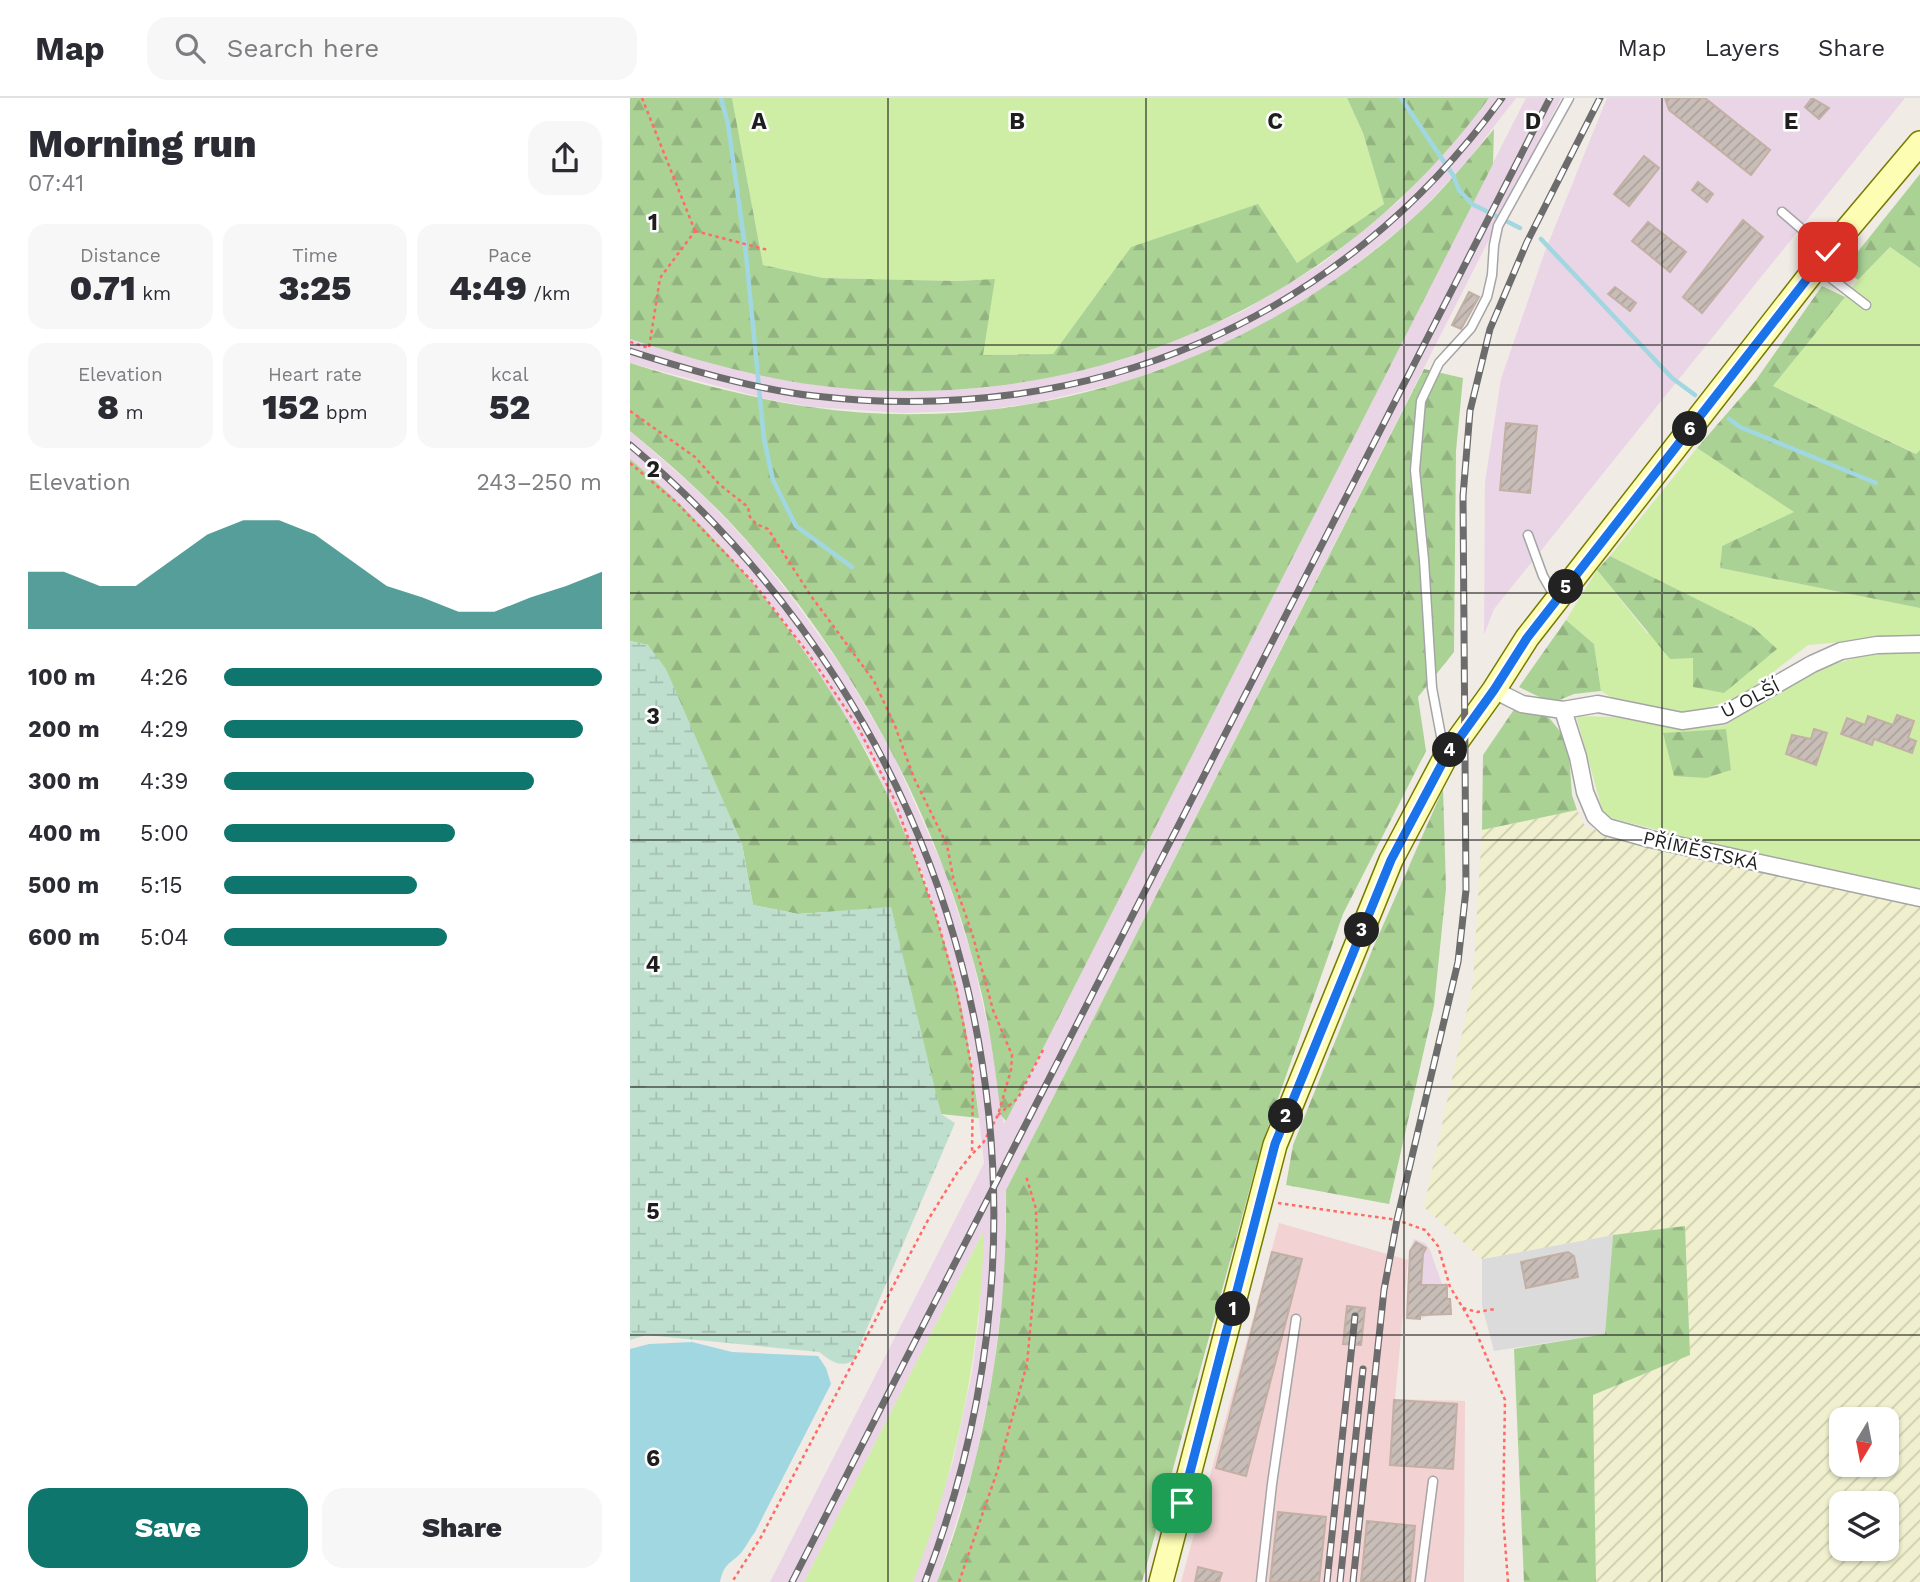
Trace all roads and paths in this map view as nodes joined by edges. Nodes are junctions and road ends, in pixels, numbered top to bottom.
1 (642, 98) edge
2 (1569, 98) edge
3 (1920, 143) edge
4 (1782, 212) dead end
5 (695, 231) junction
6 (768, 250) dead end
7 (1822, 259) junction
8 (1866, 305) dead end
9 (630, 342) edge
10 (630, 411) edge
11 (630, 463) edge
12 (1528, 535) dead end
13 (1556, 600) junction
14 (1920, 645) edge
15 (1494, 690) junction
16 (1563, 710) junction
17 (1445, 758) junction
18 (1920, 898) edge
19 (1044, 1048) dead end
20 (998, 1115) junction
21 (972, 1154) junction
22 (1026, 1176) dead end
23 (1260, 1201) junction
24 (1463, 1308) junction
25 (1495, 1309) dead end
26 (1296, 1319) dead end
27 (1433, 1480) dead end
28 (732, 1582) edge
29 (959, 1582) edge
30 (1161, 1582) edge
31 (1261, 1582) edge
32 (1420, 1582) edge
33 (1508, 1582) edge

1 - 5 path
2 - 17 lane
3 - 7 street
4 - 7 lane
5 - 6 path
5 - 9 path
7 - 8 lane
7 - 13 street
10 - 20 path
11 - 21 path
12 - 13 lane
13 - 15 street
14 - 16 street, U OLŠÍ
15 - 16 street, U OLŠÍ
15 - 17 street
16 - 18 street, PŘÍMĚSTSKÁ
17 - 23 street
19 - 20 path
20 - 21 path
21 - 28 path
22 - 29 path
23 - 24 path
23 - 30 street
24 - 25 path
24 - 33 path
26 - 31 lane
27 - 32 lane

